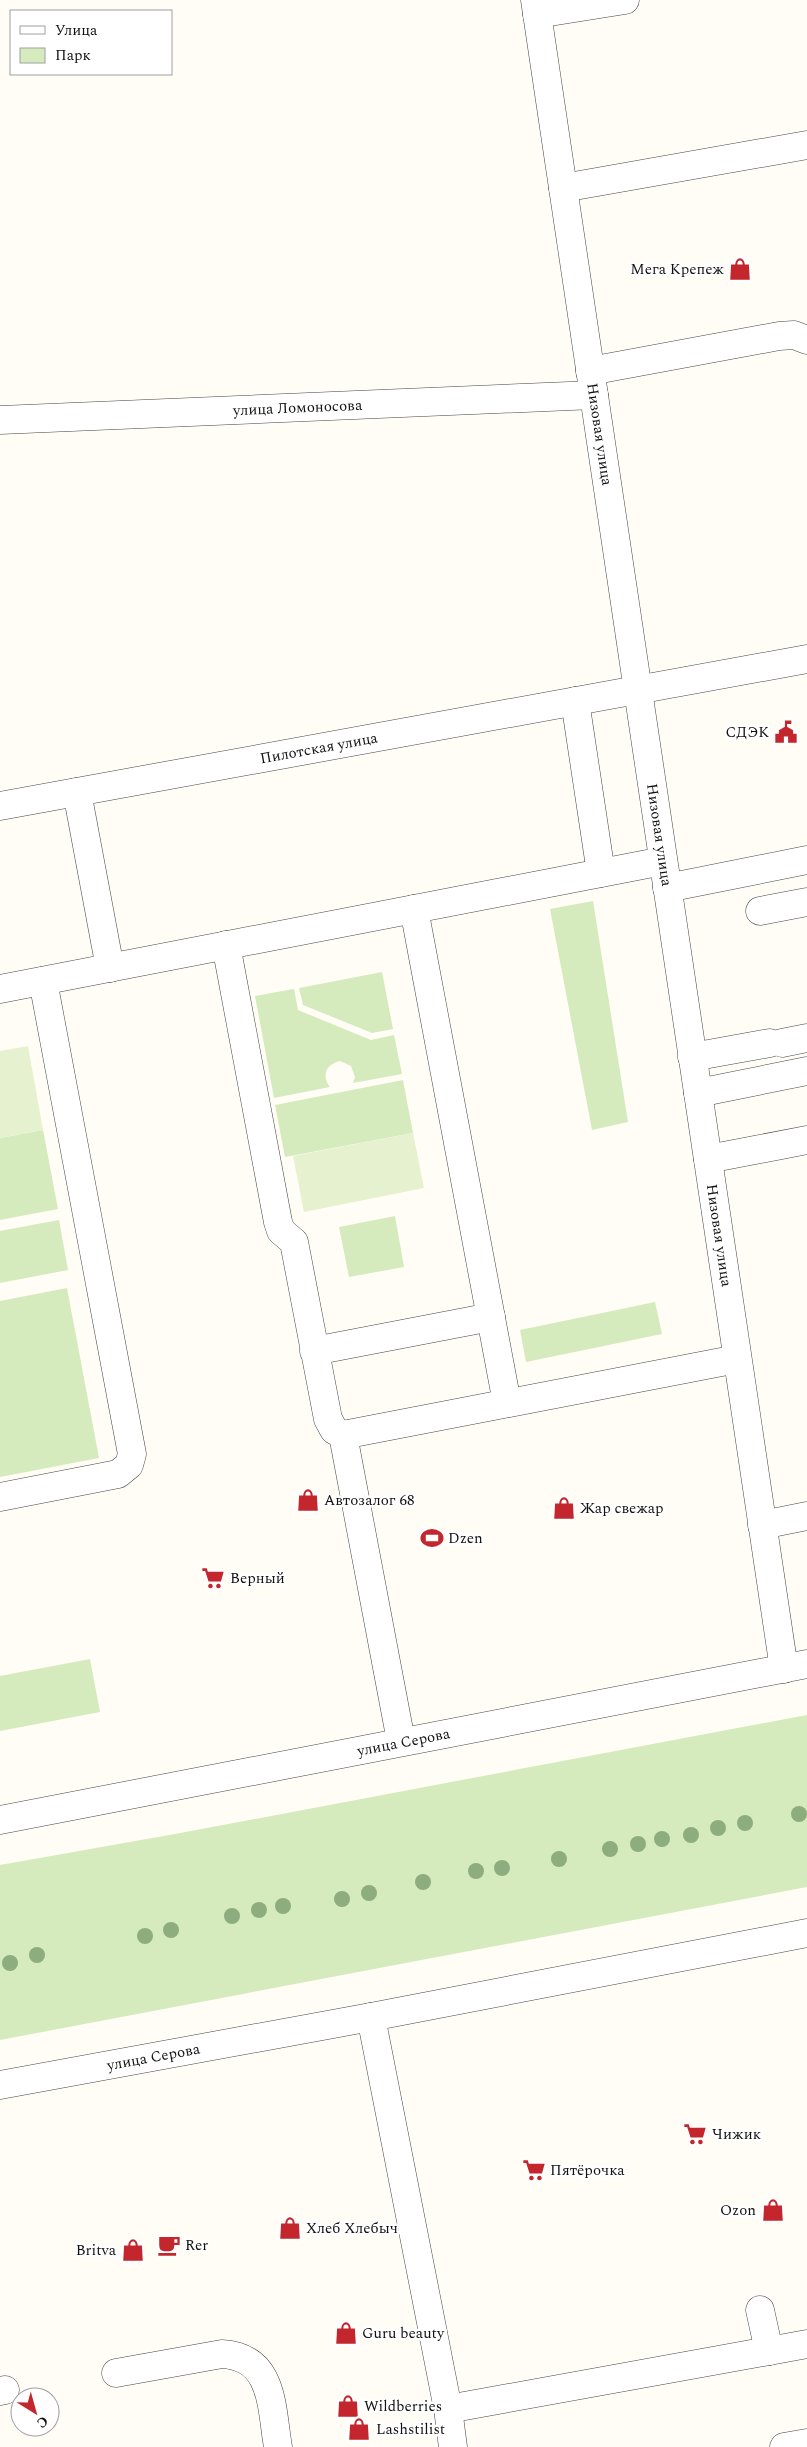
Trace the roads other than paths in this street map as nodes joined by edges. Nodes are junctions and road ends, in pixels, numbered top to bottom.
1 (625, 0) edge
2 (536, 7) edge
3 (807, 145) edge
4 (563, 188) junction
5 (807, 340) edge
6 (592, 383) junction
7 (0, 420) edge
8 (807, 659) edge
9 (638, 690) junction
10 (575, 701) junction
11 (77, 792) junction
12 (0, 806) edge
13 (807, 860) edge
14 (663, 861) junction
15 (600, 873) junction
16 (667, 888) junction
17 (807, 902) edge
18 (414, 909) junction
19 (760, 911) dead end
20 (226, 946) junction
21 (110, 968) junction
22 (43, 980) junction
23 (0, 989) edge
24 (786, 1041) edge
25 (692, 1058) junction
26 (807, 1071) edge
27 (698, 1092) junction
28 (807, 1140) edge
29 (708, 1159) junction
30 (491, 1317) junction
31 (314, 1351) junction
32 (738, 1359) junction
33 (507, 1403) junction
34 (343, 1435) junction
35 (0, 1497) edge
36 (807, 1516) edge
37 (762, 1524) junction
38 (795, 1667) edge
39 (401, 1742) junction
40 (0, 1820) edge
41 (807, 1933) edge
42 (371, 2017) junction
43 (0, 2085) edge
44 (760, 2310) dead end
45 (807, 2344) edge
46 (769, 2351) junction
47 (116, 2373) dead end
48 (448, 2409) junction
49 (807, 2443) edge
50 (278, 2447) edge
51 (453, 2447) edge
52 (784, 2447) edge

1 - 2 street
2 - 4 street, Низовая улица
3 - 4 street
4 - 6 street, Низовая улица
5 - 6 street, улица Ломоносова
6 - 7 street, улица Ломоносова
6 - 9 street, Низовая улица
8 - 9 street, Пилотская улица
9 - 10 street, Пилотская улица
9 - 14 street, Низовая улица
10 - 11 street, Пилотская улица
10 - 15 street
11 - 12 street, Пилотская улица
11 - 21 street
13 - 16 street
14 - 15 street
14 - 16 street, Низовая улица
15 - 18 street
16 - 25 street, Низовая улица
17 - 19 street
18 - 20 street
18 - 30 street
20 - 21 street
20 - 31 street
21 - 22 street
22 - 23 street
22 - 35 street
24 - 25 street
25 - 27 street, Низовая улица
26 - 27 street
27 - 29 street, Низовая улица
28 - 29 street
29 - 32 street, Низовая улица
30 - 31 street
30 - 33 street
31 - 34 street
32 - 33 street
32 - 37 street, Низовая улица
33 - 34 street
34 - 39 street
36 - 37 street
37 - 38 street, Низовая улица
38 - 39 street, улица Серова
39 - 40 street, улица Серова
41 - 42 street, улица Серова
42 - 43 street, улица Серова
42 - 48 street
44 - 46 street
45 - 46 street
46 - 48 street
47 - 50 street
48 - 51 street
49 - 52 street

